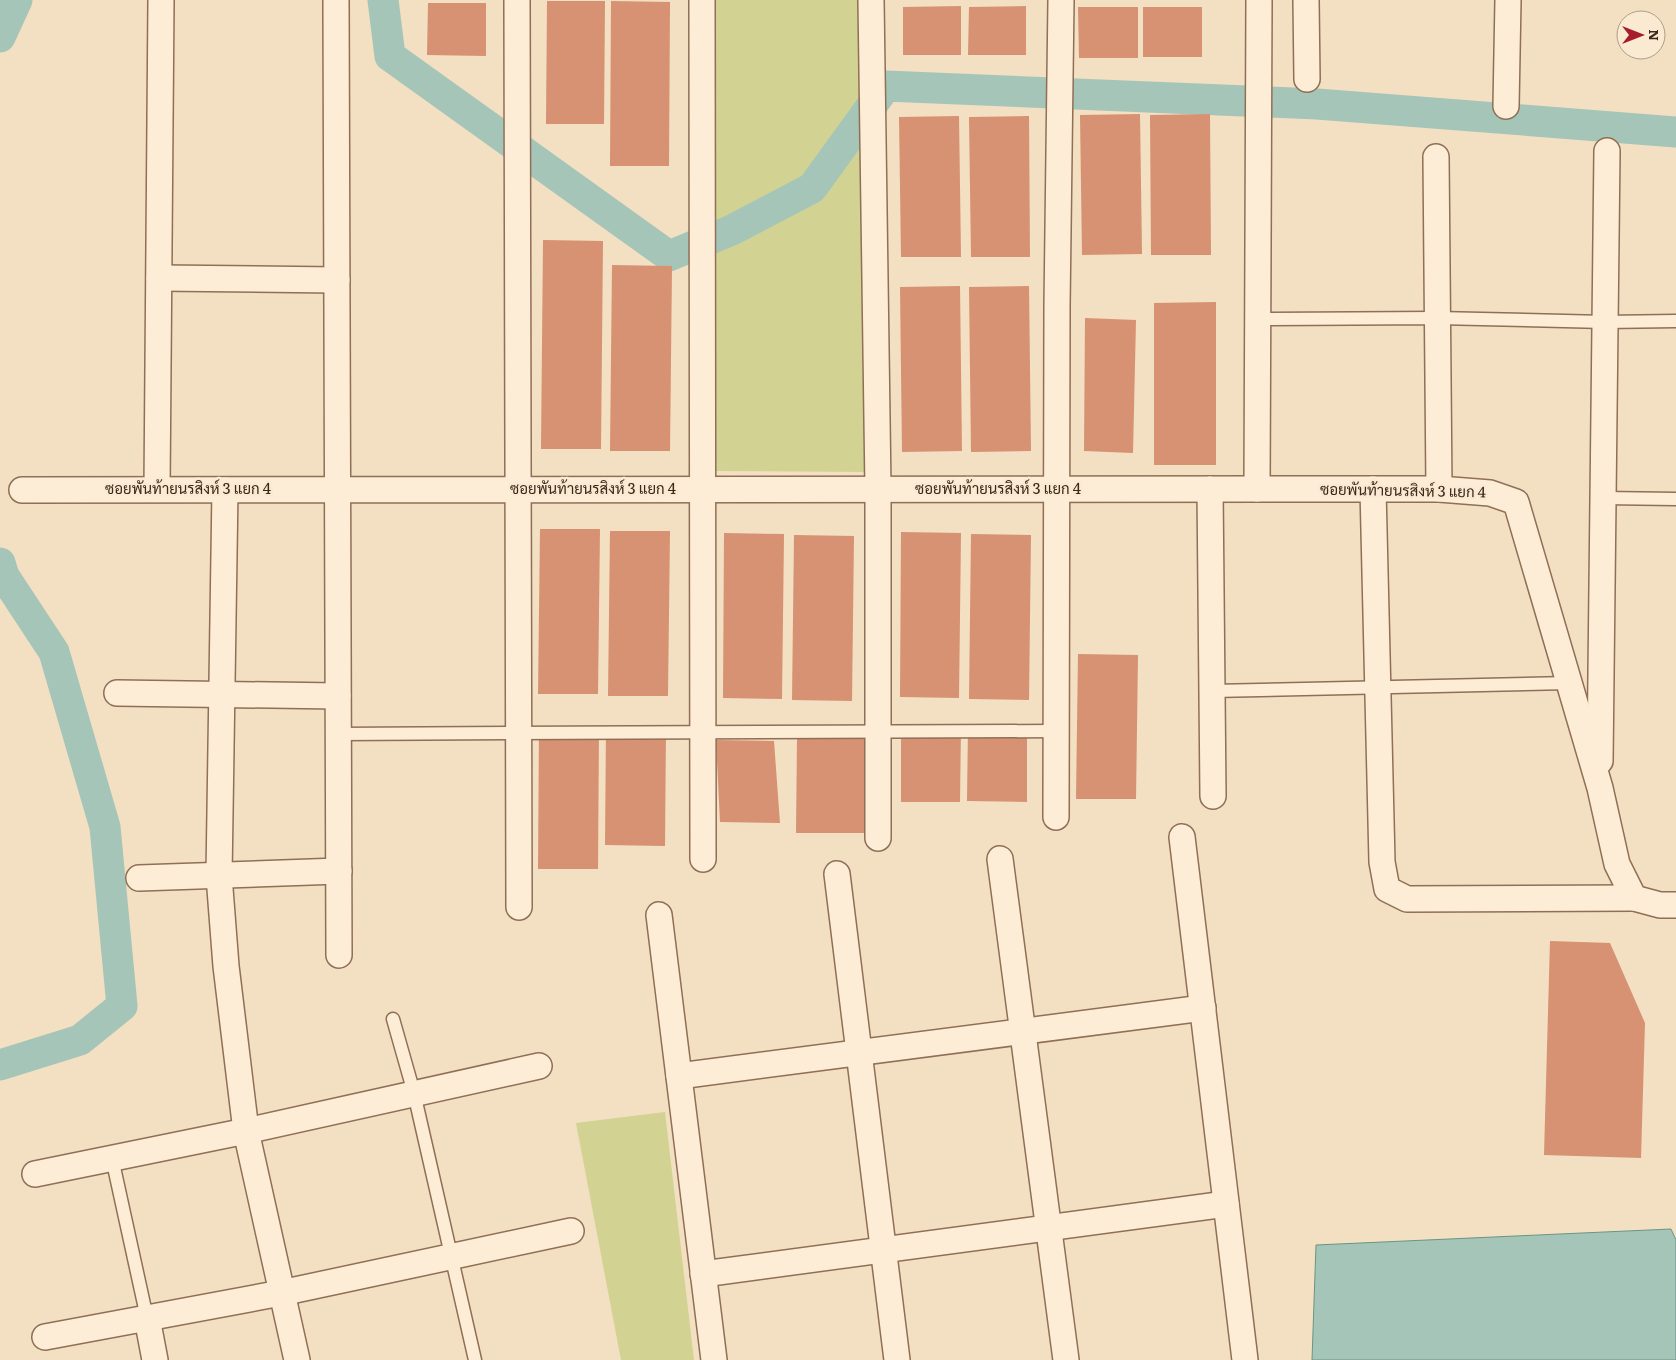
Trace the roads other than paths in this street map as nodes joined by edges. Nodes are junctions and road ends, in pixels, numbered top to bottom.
1 (161, 0) edge
2 (336, 0) edge
3 (518, 0) edge
4 (702, 0) edge
5 (871, 0) edge
6 (1061, 0) edge
7 (1259, 0) edge
8 (1306, 0) edge
9 (1508, 0) edge
10 (1308, 79) dead end
11 (1506, 106) dead end
12 (1607, 151) dead end
13 (1436, 157) dead end
14 (159, 278) junction
15 (337, 280) junction
16 (1437, 318) junction
17 (1257, 319) junction
18 (1676, 321) edge
19 (1605, 322) junction
20 (157, 489) junction
21 (338, 489) junction
22 (518, 489) junction
23 (702, 489) junction
24 (878, 489) junction
25 (1056, 489) junction
26 (1210, 489) junction
27 (1257, 489) junction
28 (1372, 489) junction
29 (1439, 489) junction
30 (22, 490) dead end
31 (225, 490) junction
32 (1603, 498) junction
33 (1676, 499) edge
34 (1569, 683) junction
35 (1378, 688) junction
36 (1212, 691) junction
37 (117, 693) dead end
38 (221, 696) junction
39 (338, 696) junction
40 (1056, 731) junction
41 (519, 732) junction
42 (878, 732) junction
43 (703, 733) junction
44 (338, 734) junction
45 (1600, 788) junction
46 (1213, 796) dead end
47 (1056, 817) dead end
48 (1182, 837) dead end
49 (878, 838) dead end
50 (703, 859) dead end
51 (1000, 859) dead end
52 (339, 871) junction
53 (837, 874) dead end
54 (219, 876) junction
55 (139, 878) dead end
56 (1634, 898) junction
57 (1676, 905) edge
58 (520, 907) dead end
59 (659, 915) dead end
60 (339, 955) dead end
61 (1203, 1008) junction
62 (393, 1019) dead end
63 (1023, 1031) junction
64 (859, 1052) junction
65 (539, 1066) dead end
66 (679, 1076) junction
67 (414, 1093) junction
68 (246, 1131) junction
69 (112, 1158) junction
70 (34, 1174) dead end
71 (1226, 1204) junction
72 (1049, 1227) junction
73 (571, 1231) dead end
74 (883, 1250) junction
75 (451, 1257) junction
76 (703, 1274) junction
77 (281, 1292) junction
78 (147, 1318) junction
79 (45, 1337) dead end
80 (155, 1360) edge
81 (297, 1360) edge
82 (475, 1360) edge
83 (714, 1360) edge
84 (897, 1360) edge
85 (1066, 1360) edge
86 (1245, 1360) edge

1 - 14 street
2 - 15 street
3 - 22 street
4 - 23 street
5 - 24 street
6 - 25 street
7 - 17 street
8 - 10 street
9 - 11 street
12 - 19 street
13 - 16 street
14 - 15 street
14 - 20 street
15 - 21 street
16 - 17 lane
16 - 19 lane
16 - 29 street
17 - 27 street
18 - 19 lane
19 - 32 street
20 - 30 street, ซอยพันท้ายนรสิงห์ 3 แยก 4
20 - 31 street, ซอยพันท้ายนรสิงห์ 3 แยก 4
21 - 22 street, ซอยพันท้ายนรสิงห์ 3 แยก 4
21 - 31 street, ซอยพันท้ายนรสิงห์ 3 แยก 4
21 - 39 street
22 - 23 street, ซอยพันท้ายนรสิงห์ 3 แยก 4
22 - 41 street
23 - 24 street, ซอยพันท้ายนรสิงห์ 3 แยก 4
23 - 43 street
24 - 25 street, ซอยพันท้ายนรสิงห์ 3 แยก 4
24 - 42 street
25 - 26 street, ซอยพันท้ายนรสิงห์ 3 แยก 4
25 - 40 street
26 - 27 street, ซอยพันท้ายนรสิงห์ 3 แยก 4
26 - 36 street
27 - 28 street, ซอยพันท้ายนรสิงห์ 3 แยก 4
28 - 29 street, ซอยพันท้ายนรสิงห์ 3 แยก 4
28 - 35 street
29 - 34 street, ซอยพันท้ายนรสิงห์ 3 แยก 4
31 - 38 street
32 - 33 lane
32 - 45 street
34 - 35 lane
34 - 45 street, ซอยพันท้ายนรสิงห์ 3 แยก 4
35 - 36 lane
35 - 56 street
36 - 46 street
37 - 38 street
38 - 39 street
38 - 54 street
39 - 44 street
40 - 42 lane
40 - 47 street
41 - 43 lane
41 - 44 lane
41 - 58 street
42 - 43 lane
42 - 49 street
43 - 50 street
44 - 52 street
45 - 56 street, ซอยพันท้ายนรสิงห์ 3 แยก 4
48 - 61 street
51 - 63 street
52 - 54 street
52 - 60 street
53 - 64 street
54 - 55 street
54 - 68 street
56 - 57 street
59 - 66 street
61 - 63 street
61 - 71 street
62 - 67 lane
63 - 64 street
63 - 72 street
64 - 66 street
64 - 74 street
65 - 67 street
66 - 76 street
67 - 68 street
67 - 75 lane
68 - 69 street
68 - 77 street
69 - 70 street
69 - 78 lane
71 - 72 street
71 - 86 street
72 - 74 street
72 - 85 street
73 - 75 street
74 - 76 street
74 - 84 street
75 - 77 street
75 - 82 lane
76 - 83 street
77 - 78 street
77 - 81 street
78 - 79 street
78 - 80 street

